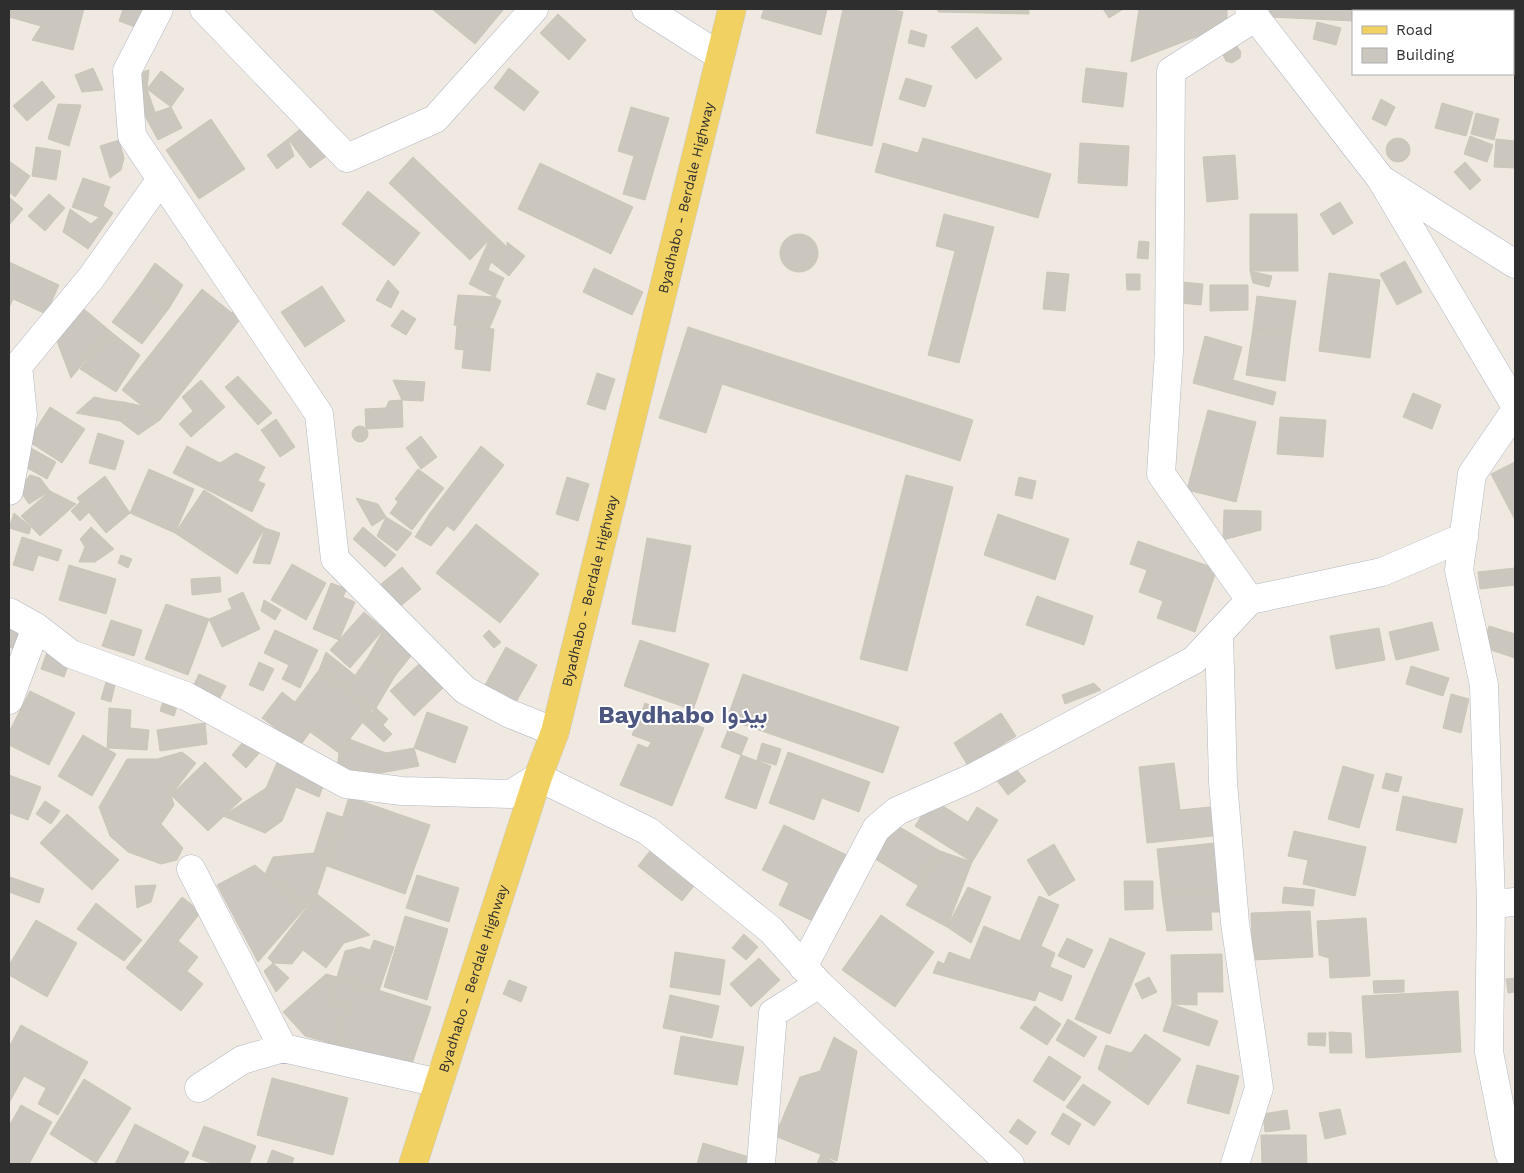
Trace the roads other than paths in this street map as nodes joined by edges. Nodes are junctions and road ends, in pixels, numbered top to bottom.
1 (159, 9) edge
2 (204, 9) edge
3 (534, 9) edge
4 (646, 9) edge
5 (732, 9) edge
6 (1252, 13) edge
7 (720, 56) junction
8 (161, 179) junction
9 (1381, 179) junction
10 (1515, 264) edge
11 (1515, 405) edge
12 (1515, 411) edge
13 (9, 491) edge
14 (1464, 537) junction
15 (1250, 600) junction
16 (9, 612) edge
17 (36, 627) junction
18 (1219, 633) junction
19 (9, 700) edge
20 (556, 732) junction
21 (538, 777) junction
22 (191, 869) dead end
23 (1503, 903) edge
24 (811, 975) junction
25 (283, 1048) junction
26 (439, 1083) junction
27 (199, 1088) dead end
28 (413, 1164) edge
29 (761, 1164) edge
30 (1010, 1164) edge
31 (1235, 1164) edge
32 (1514, 1164) edge

1 - 8 street
2 - 3 street
4 - 7 street
5 - 7 main road, Byadhabo - Berdale Highway
6 - 9 street
6 - 15 street
7 - 20 main road, Byadhabo - Berdale Highway
8 - 13 street
8 - 20 street
9 - 10 street
9 - 11 street
12 - 14 street
14 - 15 street
14 - 23 street
15 - 18 street
16 - 17 street
17 - 19 street
17 - 21 street
18 - 24 street
18 - 31 street
20 - 21 main road, Byadhabo - Berdale Highway
21 - 24 street
21 - 26 main road, Byadhabo - Berdale Highway
22 - 25 street
23 - 32 street
24 - 29 street
24 - 30 street
25 - 26 street
25 - 27 street
26 - 28 main road, Byadhabo - Berdale Highway

